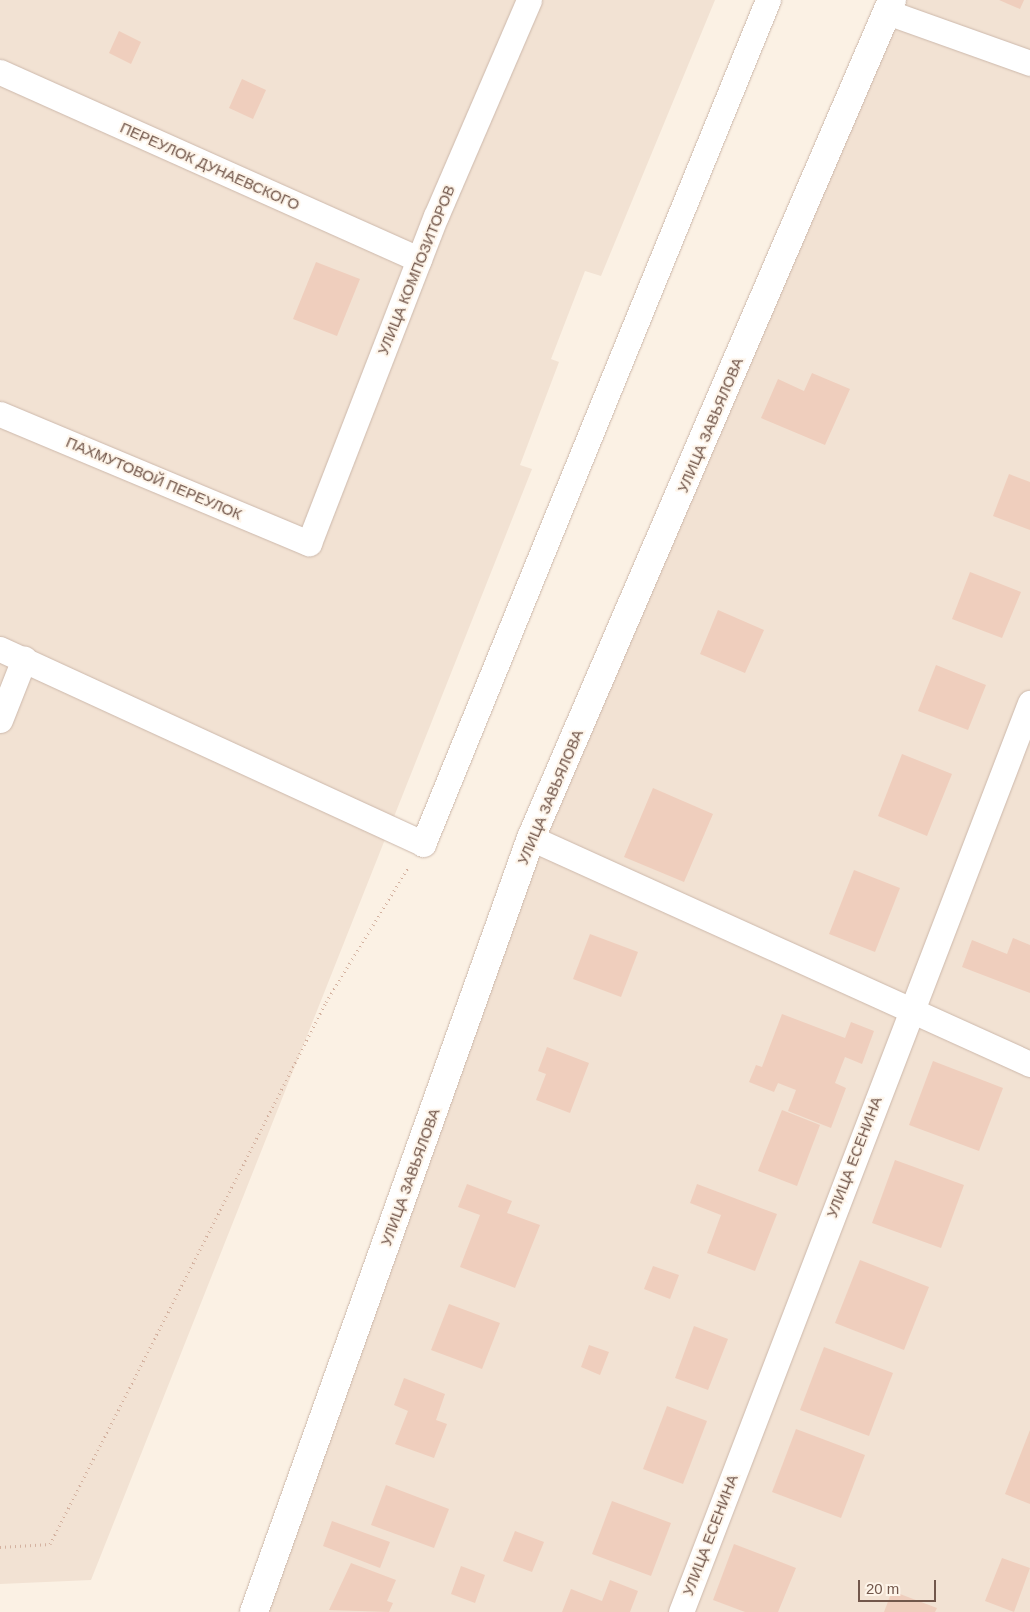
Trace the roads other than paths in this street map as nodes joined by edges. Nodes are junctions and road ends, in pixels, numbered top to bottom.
1 (529, 0) edge
2 (768, 0) edge
3 (890, 6) edge
4 (1030, 63) edge
5 (0, 72) edge
6 (419, 259) junction
7 (0, 414) edge
8 (309, 543) joint
9 (0, 649) edge
10 (24, 659) junction
11 (1030, 703) edge
12 (0, 720) edge
13 (532, 838) junction
14 (910, 1009) junction
15 (1030, 1064) edge
16 (254, 1612) edge
17 (681, 1612) edge

1 - 6 street, УЛИЦА КОМПОЗИТОРОВ
2 - 10 street
3 - 4 street
3 - 13 street, УЛИЦА ЗАВЬЯЛОВА
5 - 6 street, ПЕРЕУЛОК ДУНАЕВСКОГО
6 - 8 street, УЛИЦА КОМПОЗИТОРОВ
7 - 8 street, ПАХМУТОВОЙ ПЕРЕУЛОК
9 - 10 street
10 - 12 street
11 - 14 street, УЛИЦА ЕСЕНИНА
13 - 14 street
13 - 16 street, УЛИЦА ЗАВЬЯЛОВА
14 - 15 street
14 - 17 street, УЛИЦА ЕСЕНИНА

